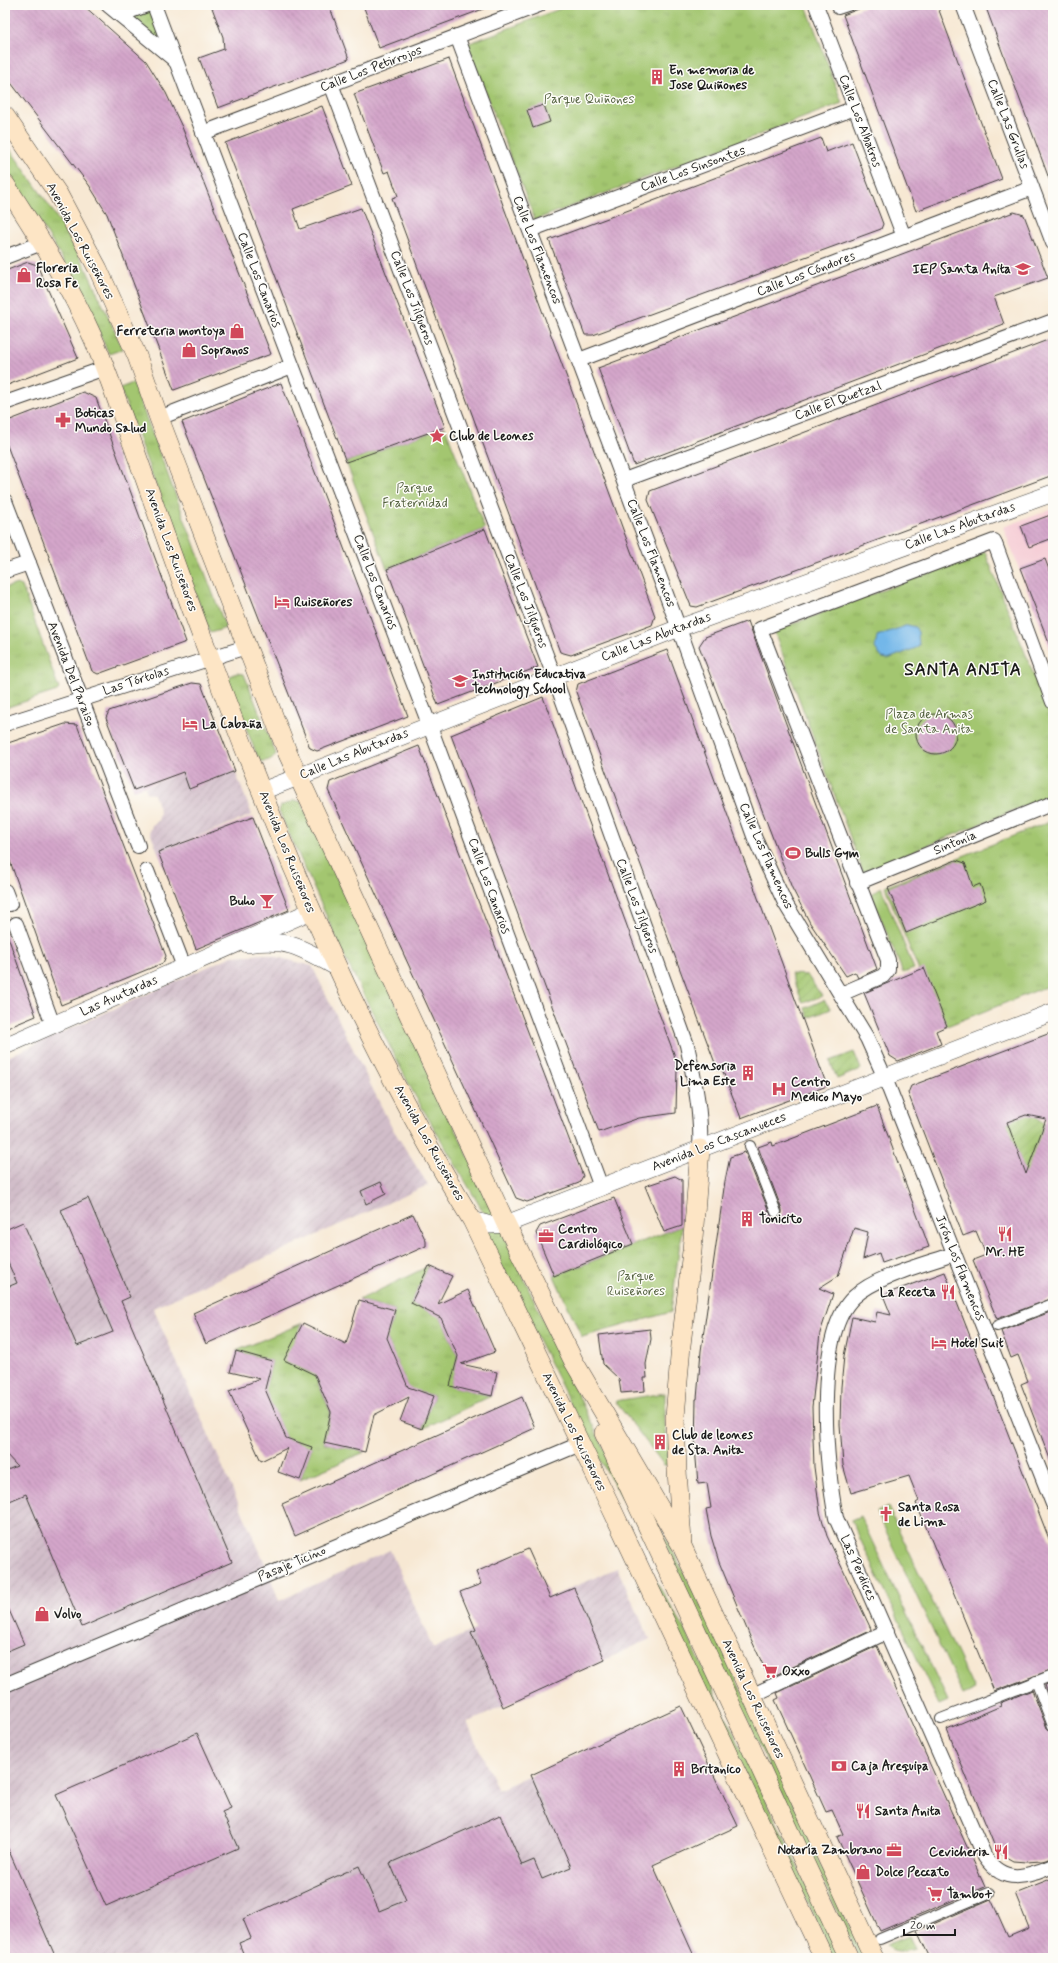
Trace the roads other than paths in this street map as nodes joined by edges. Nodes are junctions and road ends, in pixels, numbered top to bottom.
1 (108, 5) edge
2 (147, 5) edge
3 (154, 5) edge
4 (539, 5) edge
5 (816, 5) edge
6 (850, 5) edge
7 (963, 5) edge
8 (838, 9) dead end
9 (120, 15) junction
10 (456, 36) junction
11 (176, 61) junction
12 (331, 84) junction
13 (855, 108) junction
14 (5, 116) edge
15 (203, 133) junction
16 (5, 184) edge
17 (1032, 188) junction
18 (530, 230) junction
19 (904, 237) junction
20 (42, 243) junction
21 (1053, 243) edge
22 (5, 257) edge
23 (1053, 321) edge
24 (579, 360) junction
25 (292, 366) junction
26 (105, 368) junction
27 (5, 403) edge
28 (159, 418) junction
29 (624, 480) junction
30 (1053, 493) edge
31 (5, 501) edge
32 (29, 563) junction
33 (5, 571) edge
34 (679, 628) junction
35 (246, 647) junction
36 (210, 658) junction
37 (554, 676) junction
38 (81, 698) junction
39 (1053, 702) edge
40 (5, 724) edge
41 (429, 724) junction
42 (298, 776) junction
43 (262, 791) junction
44 (1053, 803) edge
45 (138, 846) dead end
46 (147, 871) dead end
47 (857, 883) junction
48 (310, 911) junction
49 (16, 924) dead end
50 (233, 945) junction
51 (184, 967) junction
52 (336, 967) junction
53 (841, 994) junction
54 (1053, 1012) edge
55 (53, 1025) junction
56 (5, 1046) edge
57 (885, 1078) junction
58 (750, 1146) dead end
59 (700, 1149) junction
60 (601, 1187) junction
61 (776, 1212) dead end
62 (472, 1220) junction
63 (506, 1224) junction
64 (954, 1254) junction
65 (1053, 1304) edge
66 (997, 1326) dead end
67 (574, 1362) junction
68 (580, 1444) junction
69 (609, 1503) junction
70 (1053, 1504) edge
71 (682, 1546) junction
72 (887, 1632) junction
73 (696, 1633) junction
74 (1053, 1675) edge
75 (1036, 1682) junction
76 (5, 1685) edge
77 (751, 1696) junction
78 (941, 1719) dead end
79 (1053, 1726) edge
80 (1053, 1866) edge
81 (989, 1893) dead end
82 (877, 1952) edge
83 (824, 1958) edge
84 (849, 1958) edge

1 - 9 street
2 - 9 street
3 - 11 street, Calle Los Canarios
4 - 10 street, Calle Los Petirrojos
5 - 13 street, Calle Los Albatros
6 - 8 street
7 - 17 street, Calle Las Grullas
9 - 11 street
10 - 12 street, Calle Los Petirrojos
10 - 18 street, Calle Los Flamencos
11 - 15 street, Calle Los Canarios
12 - 15 street, Calle Los Petirrojos
12 - 37 street, Calle Los Jilgueros
13 - 18 street, Calle Los Sinsontes
13 - 19 street, Calle Los Albatros
14 - 28 main road, Avenida Los Ruiseñores
15 - 25 street, Calle Los Canarios
16 - 20 main road, Avenida Los Ruiseñores
17 - 19 street, Calle Los Cóndores
17 - 21 street, Calle Las Grullas
18 - 24 street, Calle Los Flamencos
19 - 24 street, Calle Los Cóndores
20 - 22 street
20 - 26 main road, Avenida Los Ruiseñores
23 - 29 street, Calle El Quetzal
24 - 29 street, Calle Los Flamencos
25 - 28 street
25 - 41 street, Calle Los Canarios
26 - 27 street
26 - 36 main road, Avenida Los Ruiseñores
28 - 35 main road, Avenida Los Ruiseñores
29 - 34 street, Calle Los Flamencos
30 - 34 street, Calle Las Abutardas
31 - 32 street, Avenida Del Paraiso
32 - 33 street
32 - 38 street, Avenida Del Paraiso
34 - 37 street, Calle Las Abutardas
34 - 53 street, Calle Los Flamencos
35 - 36 street, Las Tórtolas
35 - 42 main road, Avenida Los Ruiseñores
36 - 38 street, Las Tórtolas
36 - 43 main road, Avenida Los Ruiseñores
37 - 41 street, Calle Las Abutardas
37 - 59 street, Calle Los Jilgueros
38 - 40 street, Las Tórtolas
38 - 45 street, Avenida Del Paraiso
39 - 47 street
41 - 42 street, Calle Las Abutardas
41 - 60 street, Calle Los Canarios
42 - 43 street, Calle Las Abutardas
42 - 63 main road, Avenida Los Ruiseñores
43 - 48 main road, Avenida Los Ruiseñores
44 - 47 street, Sintonía
46 - 51 street
47 - 53 street
48 - 50 street, Las Avutardas
48 - 52 main road, Avenida Los Ruiseñores
49 - 55 street
50 - 51 street, Las Avutardas
50 - 52 street, Las Avutardas
51 - 55 street, Las Avutardas
52 - 62 main road, Avenida Los Ruiseñores
53 - 57 street, Calle Los Flamencos
54 - 57 street, Avenida Los Cascanueces
55 - 56 street, Las Avutardas
57 - 59 street, Avenida Los Cascanueces
57 - 64 street, Jirón Los Flamencos
58 - 61 street
59 - 60 street, Avenida Los Cascanueces
59 - 71 main road
60 - 63 street, Avenida Los Cascanueces
62 - 63 street, Avenida Los Cascanueces
62 - 68 main road, Avenida Los Ruiseñores
63 - 67 main road, Avenida Los Ruiseñores
64 - 70 street, Jirón Los Flamencos
64 - 72 street, Las Perdices
65 - 66 street
67 - 71 main road, Avenida Los Ruiseñores
67 - 73 main road, Avenida Los Ruiseñores
68 - 69 main road, Avenida Los Ruiseñores
68 - 76 street, Pasaje Ticino
69 - 73 main road, Avenida Los Ruiseñores
69 - 83 main road, Avenida Los Ruiseñores
71 - 77 main road, Avenida Los Ruiseñores
72 - 77 street
72 - 80 street, Las Perdices
73 - 84 main road, Avenida Los Ruiseñores
74 - 75 street
75 - 78 street
75 - 79 street
77 - 82 main road, Avenida Los Ruiseñores
81 - 82 street

